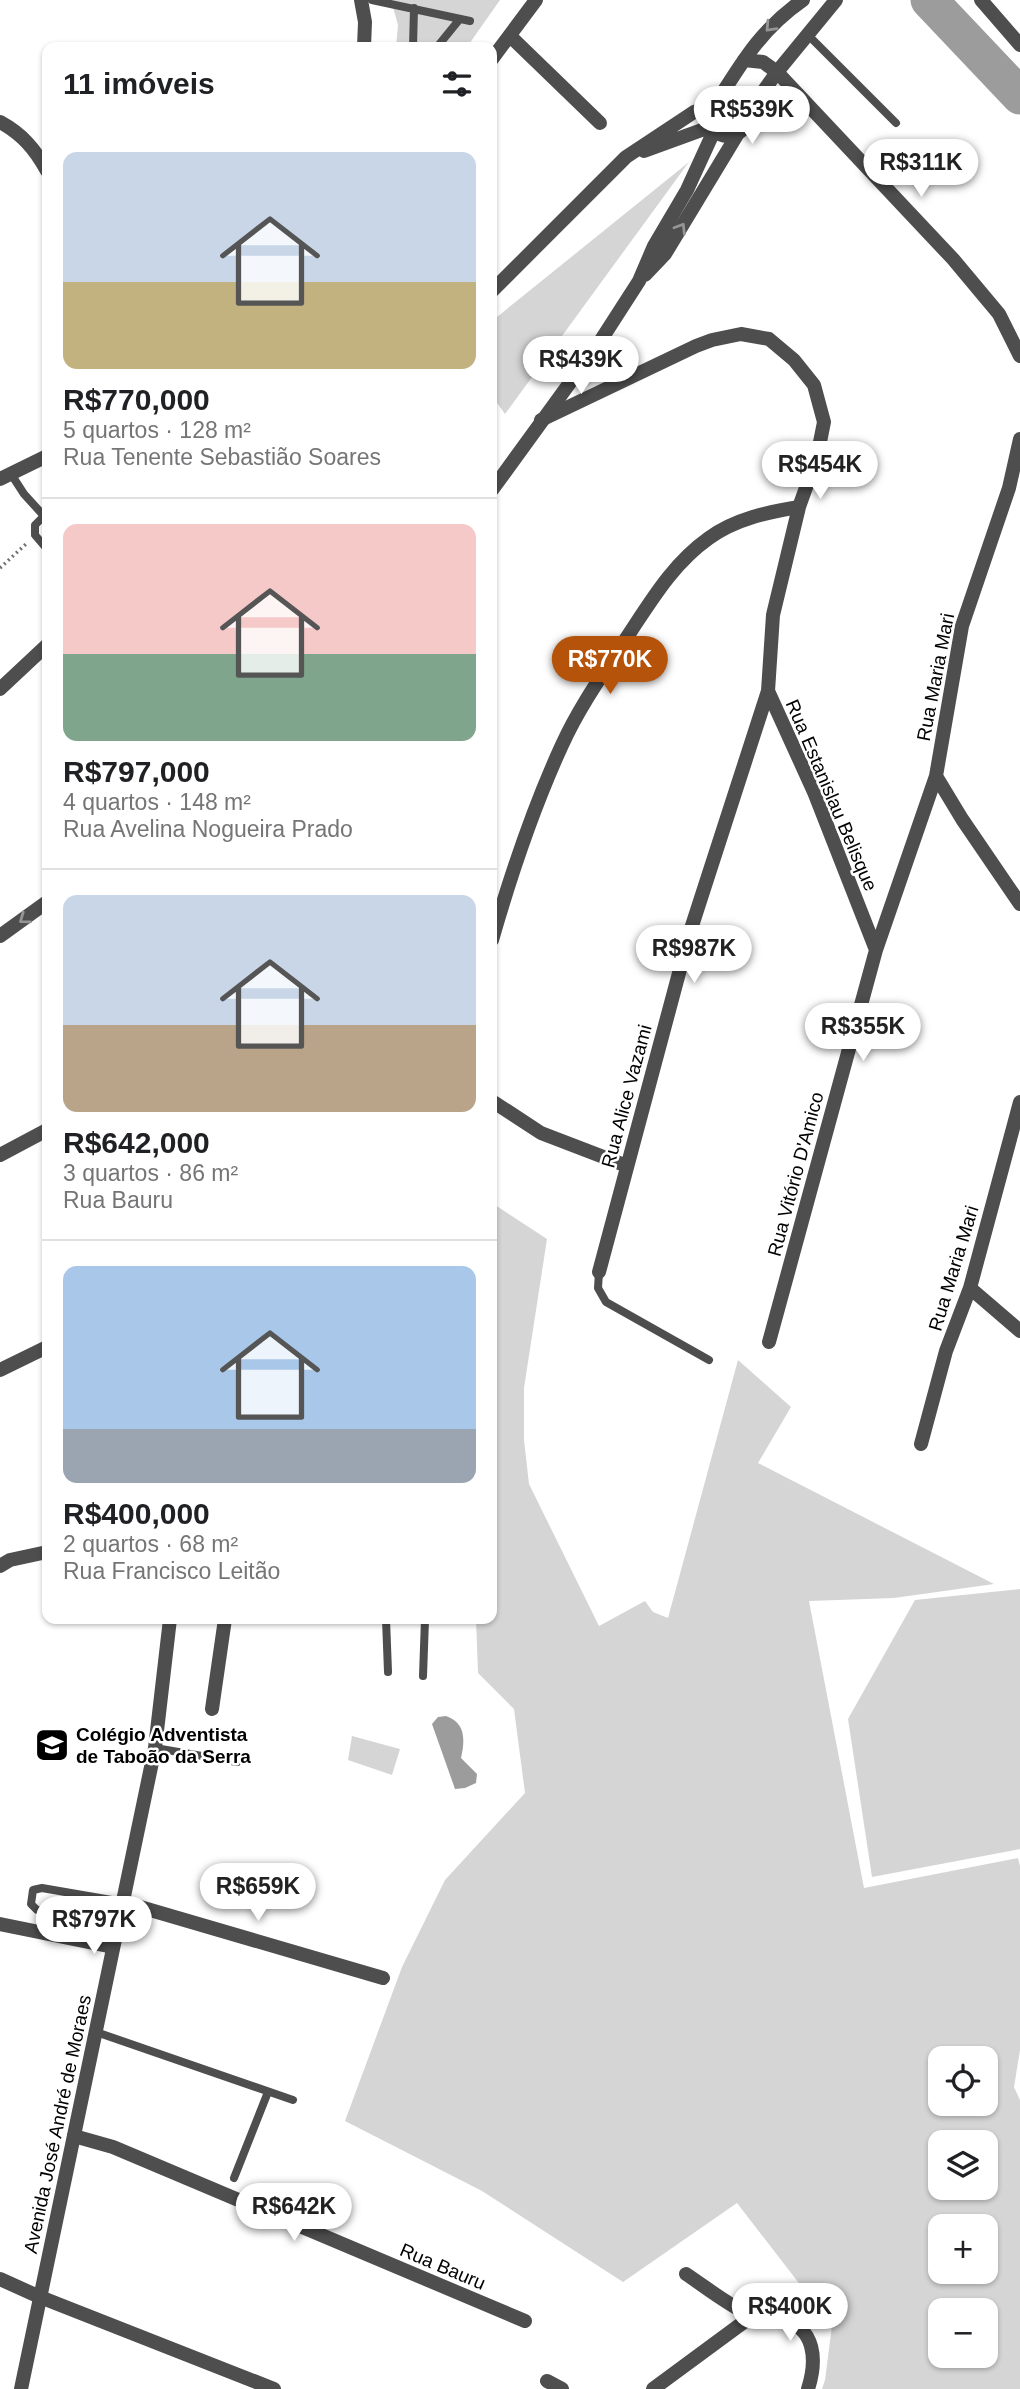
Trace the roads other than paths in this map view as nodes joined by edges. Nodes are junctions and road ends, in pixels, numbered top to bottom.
1 (361, 0) edge
2 (372, 0) edge
3 (536, 0) edge
4 (803, 0) edge
5 (836, 0) edge
6 (981, 0) edge
7 (390, 2) edge
8 (414, 8) junction
9 (459, 20) junction
10 (470, 21) dead end
11 (808, 35) junction
12 (510, 36) junction
13 (364, 42) edge
14 (413, 42) edge
15 (441, 42) edge
16 (1020, 45) edge
17 (497, 53) edge
18 (744, 60) junction
19 (777, 72) junction
20 (715, 101) junction
21 (748, 113) junction
22 (0, 121) edge
23 (600, 123) dead end
24 (896, 123) dead end
25 (712, 129) junction
26 (737, 135) junction
27 (626, 157) junction
28 (42, 162) edge
29 (639, 281) junction
30 (497, 286) edge
31 (1020, 356) edge
32 (541, 420) junction
33 (1020, 439) edge
34 (42, 458) edge
35 (6, 476) edge
36 (497, 483) edge
37 (799, 508) junction
38 (42, 511) edge
39 (42, 517) edge
40 (42, 543) edge
41 (42, 650) edge
42 (0, 689) edge
43 (768, 691) junction
44 (936, 776) junction
45 (1020, 904) edge
46 (42, 906) edge
47 (497, 924) edge
48 (0, 936) edge
49 (876, 950) junction
50 (1020, 1102) edge
51 (497, 1104) edge
52 (42, 1133) edge
53 (0, 1155) edge
54 (627, 1166) junction
55 (599, 1272) joint
56 (970, 1288) junction
57 (1020, 1331) edge
58 (769, 1342) dead end
59 (42, 1349) edge
60 (709, 1360) dead end
61 (0, 1370) edge
62 (921, 1444) dead end
63 (42, 1553) edge
64 (0, 1566) edge
65 (169, 1624) edge
66 (224, 1624) edge
67 (386, 1624) edge
68 (425, 1624) edge
69 (388, 1672) dead end
70 (423, 1676) dead end
71 (212, 1709) dead end
72 (155, 1748) junction
73 (237, 1762) dead end
74 (123, 1902) junction
75 (0, 1924) edge
76 (118, 1924) junction
77 (113, 1947) junction
78 (383, 1978) dead end
79 (96, 2032) junction
80 (268, 2092) junction
81 (293, 2100) dead end
82 (74, 2136) junction
83 (233, 2178) dead end
84 (686, 2274) dead end
85 (0, 2279) edge
86 (40, 2297) junction
87 (752, 2316) junction
88 (525, 2321) dead end
89 (547, 2381) dead end
90 (21, 2389) edge
91 (274, 2389) edge
92 (562, 2389) edge
93 (653, 2389) edge
94 (808, 2389) edge

1 - 13 street
2 - 7 lane
3 - 12 street
4 -> 18 street
5 - 11 street
6 - 16 street
7 - 8 lane
8 - 9 lane
8 - 14 lane
9 - 10 lane
9 - 15 lane
11 - 19 street
11 - 24 lane
12 - 17 street
12 - 23 street
18 - 19 street
18 - 20 street
19 - 21 street
19 - 31 street
20 - 21 street
20 - 25 street
20 - 27 street
21 - 26 street
22 - 28 street
25 - 26 street
25 - 27 street
25 - 29 street
29 -> 26 street
27 - 30 street
29 - 32 street
32 - 36 street
32 - 37 street, Rua Estanislau Belisque
33 - 44 street, Rua Maria Mari
34 - 35 street
35 - 38 lane
37 - 43 street, Rua Estanislau Belisque
37 - 47 street
39 - 40 lane
41 - 42 street
43 - 49 street, Rua Estanislau Belisque
43 - 54 street, Rua Alice Vazami
44 - 45 street
44 - 49 street, Rua Vitório D'Amico
46 -> 48 street
49 - 58 street, Rua Vitório D'Amico
50 - 56 street, Rua Maria Mari
51 - 54 street
52 - 53 street
54 - 55 street, Rua Alice Vazami
55 - 60 lane
56 - 57 street
56 - 62 street, Rua Maria Mari
59 - 61 street
63 - 64 street
65 - 72 street, Avenida José André de Moraes
66 - 71 street
67 - 69 lane
68 - 70 lane
72 - 73 lane
72 - 74 street, Avenida José André de Moraes
74 - 76 street, Avenida José André de Moraes
74 - 76 lane
74 - 78 street
75 - 77 street
76 - 77 street, Avenida José André de Moraes
77 - 79 street, Avenida José André de Moraes
79 - 80 lane
79 - 82 street, Avenida José André de Moraes
80 - 81 lane
80 - 83 lane
82 - 86 street, Avenida José André de Moraes
82 - 88 street, Rua Bauru
84 - 87 street
85 - 86 street
86 - 90 street, Avenida José André de Moraes
86 - 91 street
87 - 93 street
87 - 94 street
89 - 92 street

